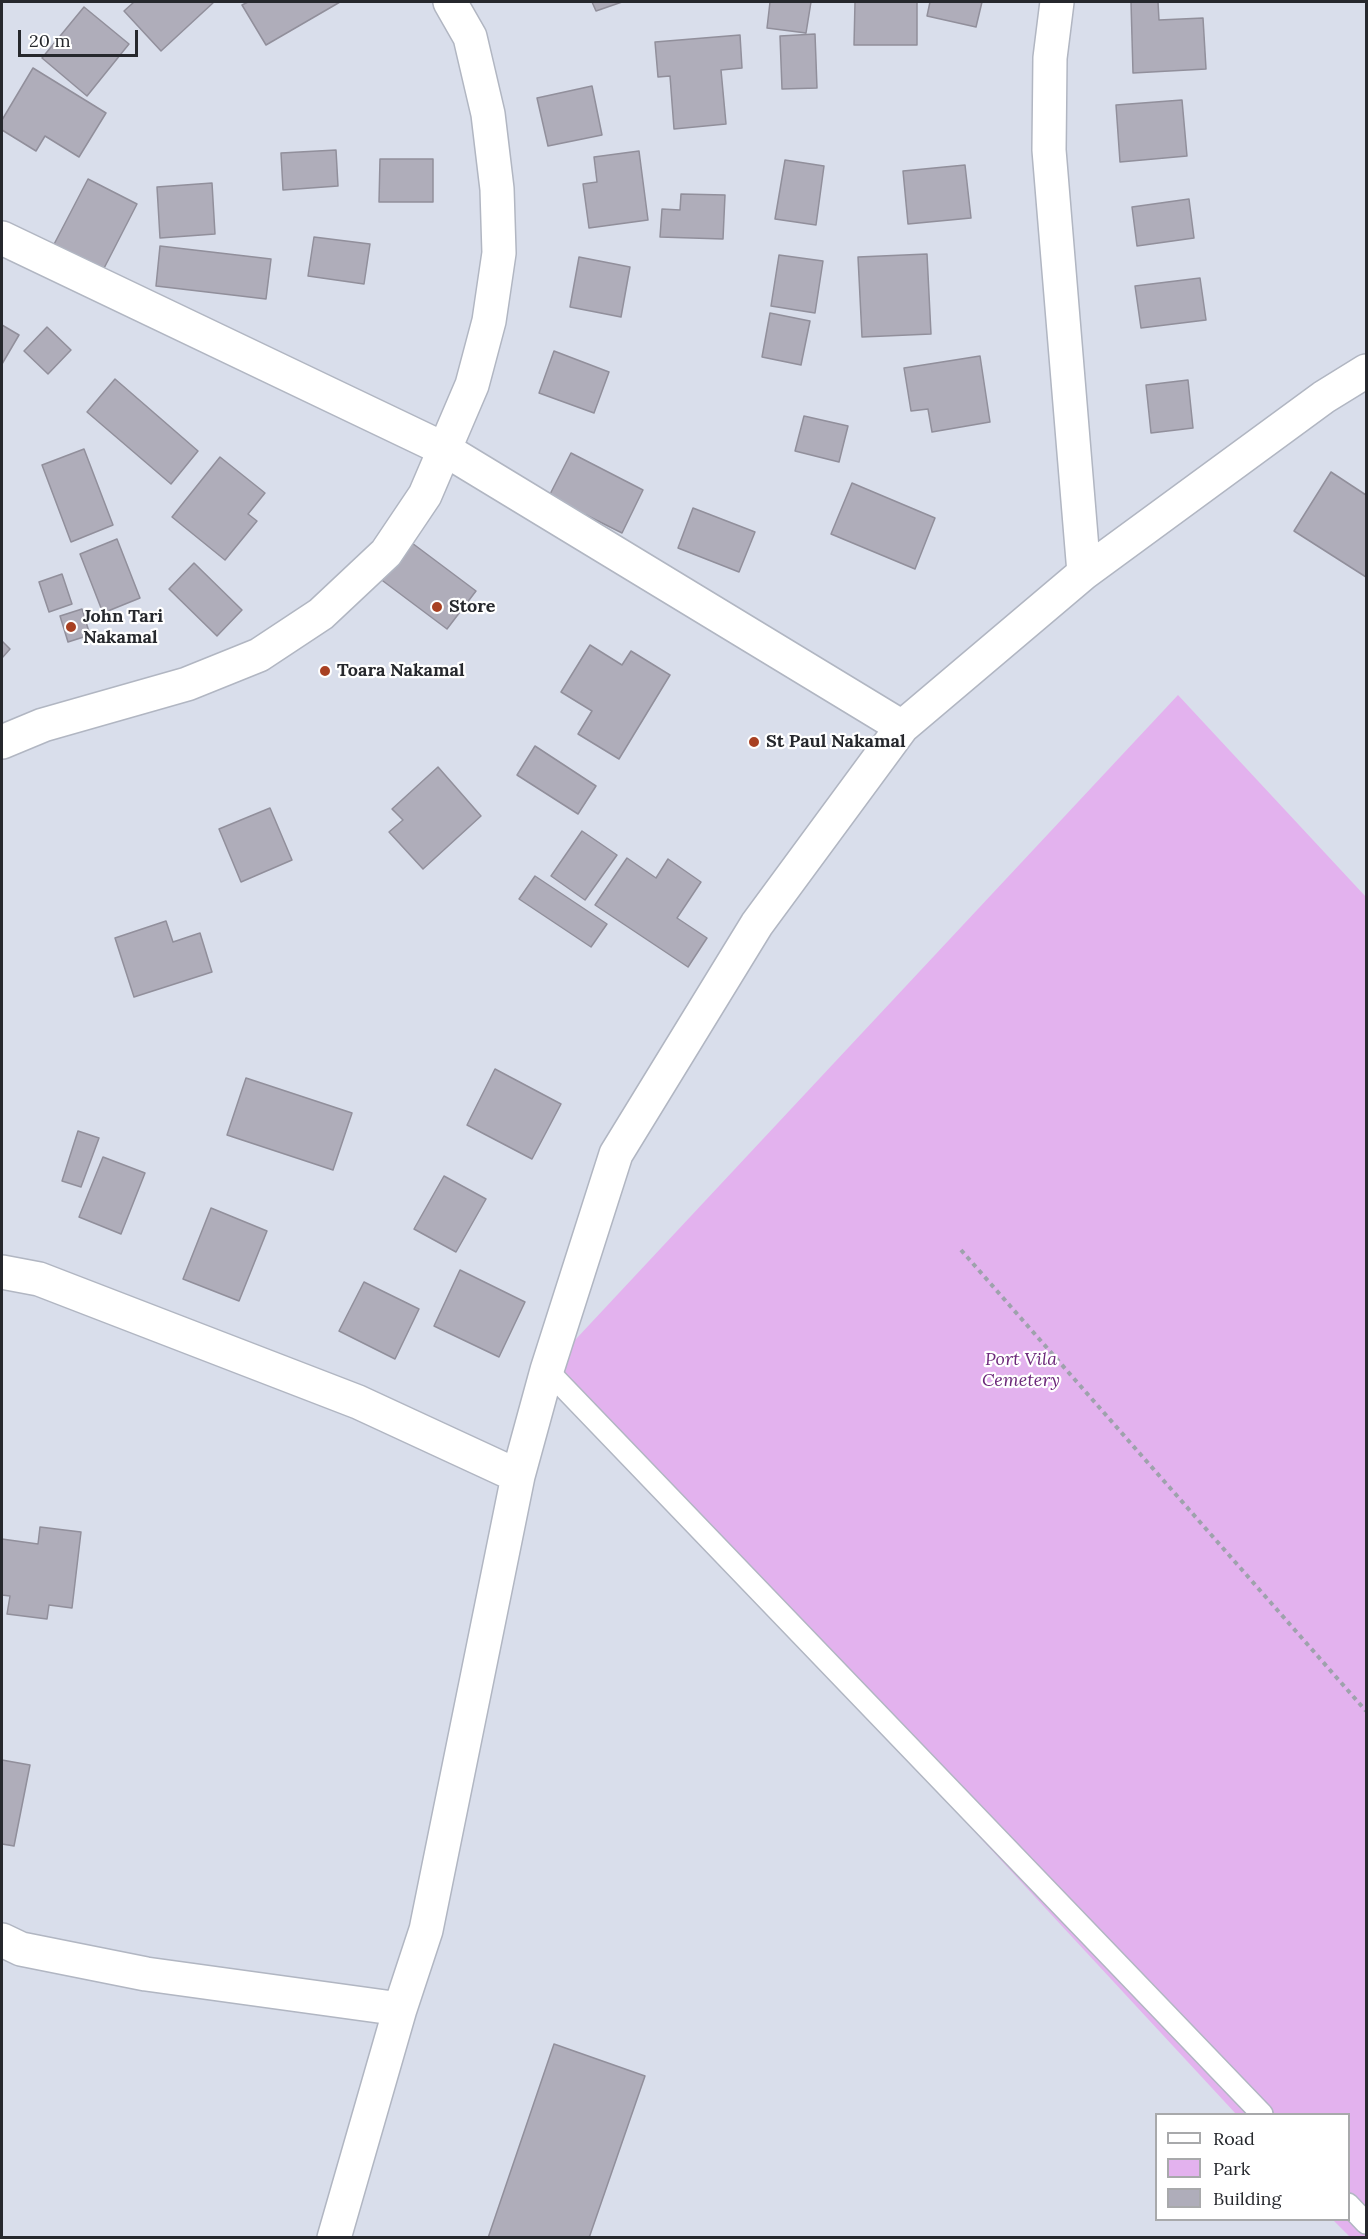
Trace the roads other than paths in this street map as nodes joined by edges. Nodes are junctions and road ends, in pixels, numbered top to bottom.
1 (450, 2) edge
2 (1056, 2) edge
3 (2, 238) edge
4 (1366, 370) edge
5 (444, 449) junction
6 (1084, 573) junction
7 (902, 727) junction
8 (2, 742) edge
9 (2, 1272) edge
10 (547, 1370) junction
11 (518, 1476) junction
12 (2, 1940) edge
13 (400, 2009) junction
14 (1260, 2113) edge
15 (1350, 2206) edge
16 (1366, 2223) edge
17 (333, 2238) edge

1 - 5 street
2 - 6 street
3 - 5 street
4 - 6 street
5 - 7 street
5 - 8 street
6 - 7 street
7 - 10 street
9 - 11 street
10 - 11 street
10 - 14 lane
11 - 13 street
12 - 13 street
13 - 17 street
15 - 16 lane

